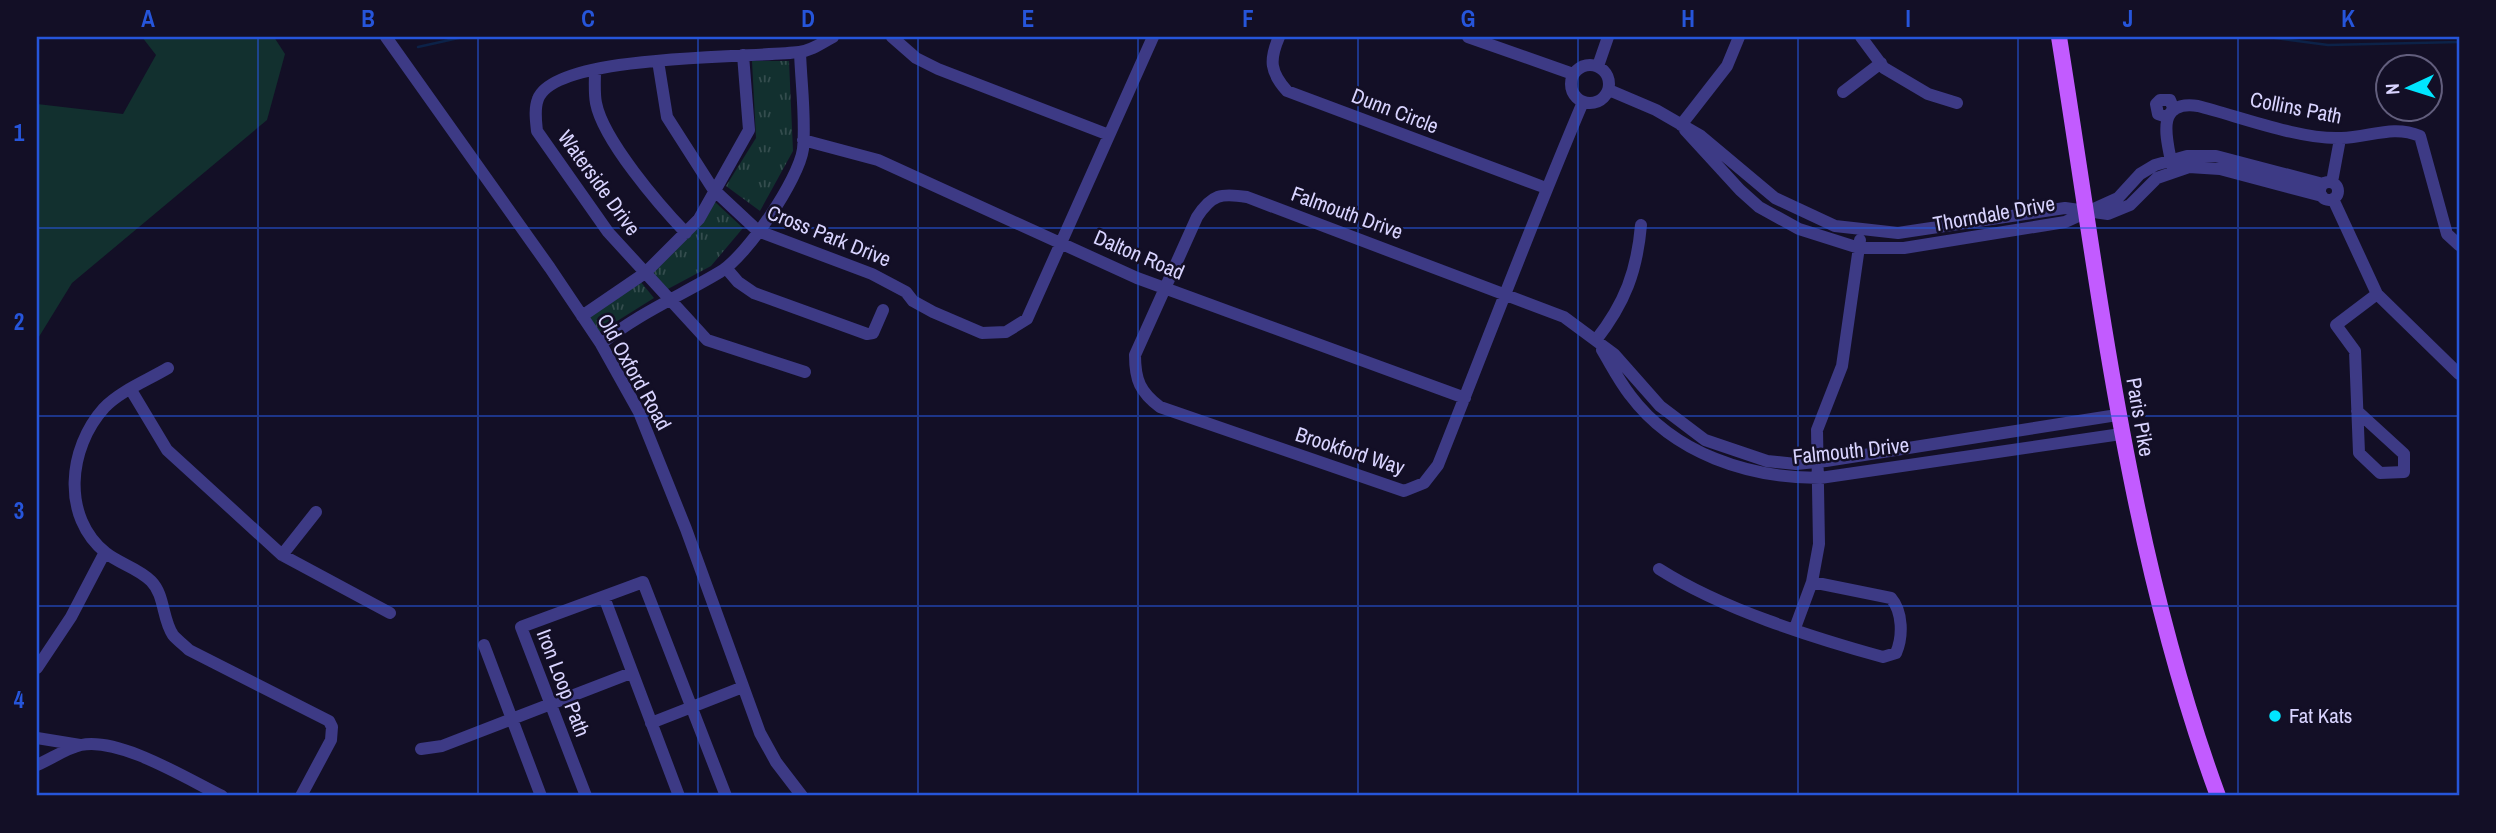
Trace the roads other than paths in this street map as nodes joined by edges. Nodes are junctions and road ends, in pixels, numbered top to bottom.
1 (386, 37) edge
2 (833, 37) edge
3 (892, 37) edge
4 (1153, 37) edge
5 (1279, 37) edge
6 (1468, 37) edge
7 (1608, 37) edge
8 (1739, 37) edge
9 (1861, 37) edge
10 (2059, 37) edge
11 (800, 52) junction
12 (743, 54) junction
13 (658, 61) junction
14 (1881, 63) junction
15 (1598, 66) junction
16 (595, 70) junction
17 (1573, 74) junction
18 (1609, 90) junction
19 (1843, 92) dead end
20 (1583, 102) junction
21 (1957, 103) dead end
22 (1681, 125) junction
23 (1109, 135) junction
24 (2340, 139) junction
25 (803, 140) junction
26 (2172, 166) junction
27 (1546, 188) junction
28 (715, 191) junction
29 (2328, 191) junction
30 (1769, 194) junction
31 (1759, 206) junction
32 (2085, 213) junction
33 (1641, 225) dead end
34 (1862, 229) junction
35 (758, 231) junction
36 (687, 233) junction
37 (1061, 242) junction
38 (2459, 245) edge
39 (1859, 248) junction
40 (726, 268) junction
41 (645, 273) junction
42 (1165, 288) junction
43 (1507, 293) junction
44 (2377, 294) junction
45 (669, 300) junction
46 (883, 310) dead end
47 (582, 316) junction
48 (1596, 340) junction
49 (601, 344) junction
50 (168, 368) dead end
51 (805, 372) dead end
52 (2459, 374) edge
53 (131, 390) junction
54 (1465, 398) junction
55 (2357, 411) junction
56 (2117, 415) junction
57 (2121, 434) junction
58 (1817, 462) junction
59 (1820, 478) junction
60 (316, 512) dead end
61 (105, 552) junction
62 (282, 555) junction
63 (1659, 569) dead end
64 (1812, 582) junction
65 (604, 597) junction
66 (390, 613) dead end
67 (1795, 628) junction
68 (484, 645) dead end
69 (37, 665) edge
70 (631, 673) junction
71 (743, 687) junction
72 (551, 704) junction
73 (691, 707) junction
74 (512, 719) junction
75 (651, 723) junction
76 (37, 738) edge
77 (81, 745) junction
78 (421, 749) dead end
79 (37, 765) edge
80 (222, 796) edge
81 (301, 796) edge
82 (541, 796) edge
83 (586, 796) edge
84 (679, 796) edge
85 (726, 796) edge
86 (802, 796) edge
87 (2218, 796) edge

1 - 47 street, Old Oxford Road
2 - 11 street, Waterside Drive
3 - 23 street
4 - 23 street, Cross Park Drive
5 - 27 street, Dunn Circle
6 - 17 street
7 - 15 street
8 - 22 street
9 - 14 street
10 - 32 main road, Paris Pike
11 - 12 street, Waterside Drive
11 - 25 street
12 - 13 street, Waterside Drive
12 - 28 street
13 - 16 street, Waterside Drive
13 - 28 street, Cross Park Drive
14 - 19 street
14 - 21 street
15 - 17 street
15 - 18 street
16 - 36 street
16 - 41 street, Waterside Drive
17 - 20 street
18 - 20 street
18 - 22 street, Thorndale Drive
20 - 27 street, Brookford Way
22 - 30 street, Thorndale Drive
22 - 31 street, Thorndale Drive
23 - 37 street, Cross Park Drive
24 - 26 street, Collins Path
24 - 29 street
24 - 38 street, Collins Path
25 - 35 street
25 - 37 street, Dalton Road
26 - 29 street
26 - 32 street
27 - 43 street, Brookford Way
28 - 35 street, Cross Park Drive
28 - 36 street
29 - 44 street
30 - 31 street
30 - 34 street, Thorndale Drive
31 - 39 street, Thorndale Drive
32 - 34 street, Thorndale Drive
32 - 39 street, Thorndale Drive
32 - 56 main road, Paris Pike
33 - 48 street
34 - 39 street
35 - 37 street, Cross Park Drive
35 - 40 street
36 - 41 street
37 - 42 street, Dalton Road
39 - 58 street
40 - 45 street
40 - 46 street
41 - 45 street, Waterside Drive
41 - 47 street
42 - 43 street, Falmouth Drive
42 - 54 street, Dalton Road
42 - 54 street, Brookford Way
43 - 48 street, Falmouth Drive
43 - 54 street, Brookford Way
44 - 52 street
44 - 55 street
45 - 49 street
45 - 51 street, Waterside Drive
47 - 49 street, Old Oxford Road
48 - 58 street, Falmouth Drive
48 - 59 street, Falmouth Drive
49 - 71 street, Old Oxford Road
50 - 53 street
53 - 61 street
53 - 62 street
55 - 55 street
56 - 57 main road, Paris Pike
56 - 58 street, Falmouth Drive
57 - 59 street, Falmouth Drive
57 - 87 main road, Paris Pike
58 - 59 street
59 - 64 street
60 - 62 street
61 - 69 street
61 - 81 street
62 - 66 street
63 - 67 street
64 - 67 street
64 - 67 street
65 - 70 street
65 - 72 street, Iron Loop Path
65 - 73 street, Iron Loop Path
68 - 74 street
70 - 72 street
70 - 75 street
71 - 73 street
71 - 86 street, Old Oxford Road
72 - 74 street
72 - 83 street, Iron Loop Path
73 - 75 street
73 - 85 street
74 - 78 street
74 - 82 street
75 - 84 street
76 - 77 street
77 - 79 street
77 - 80 street

